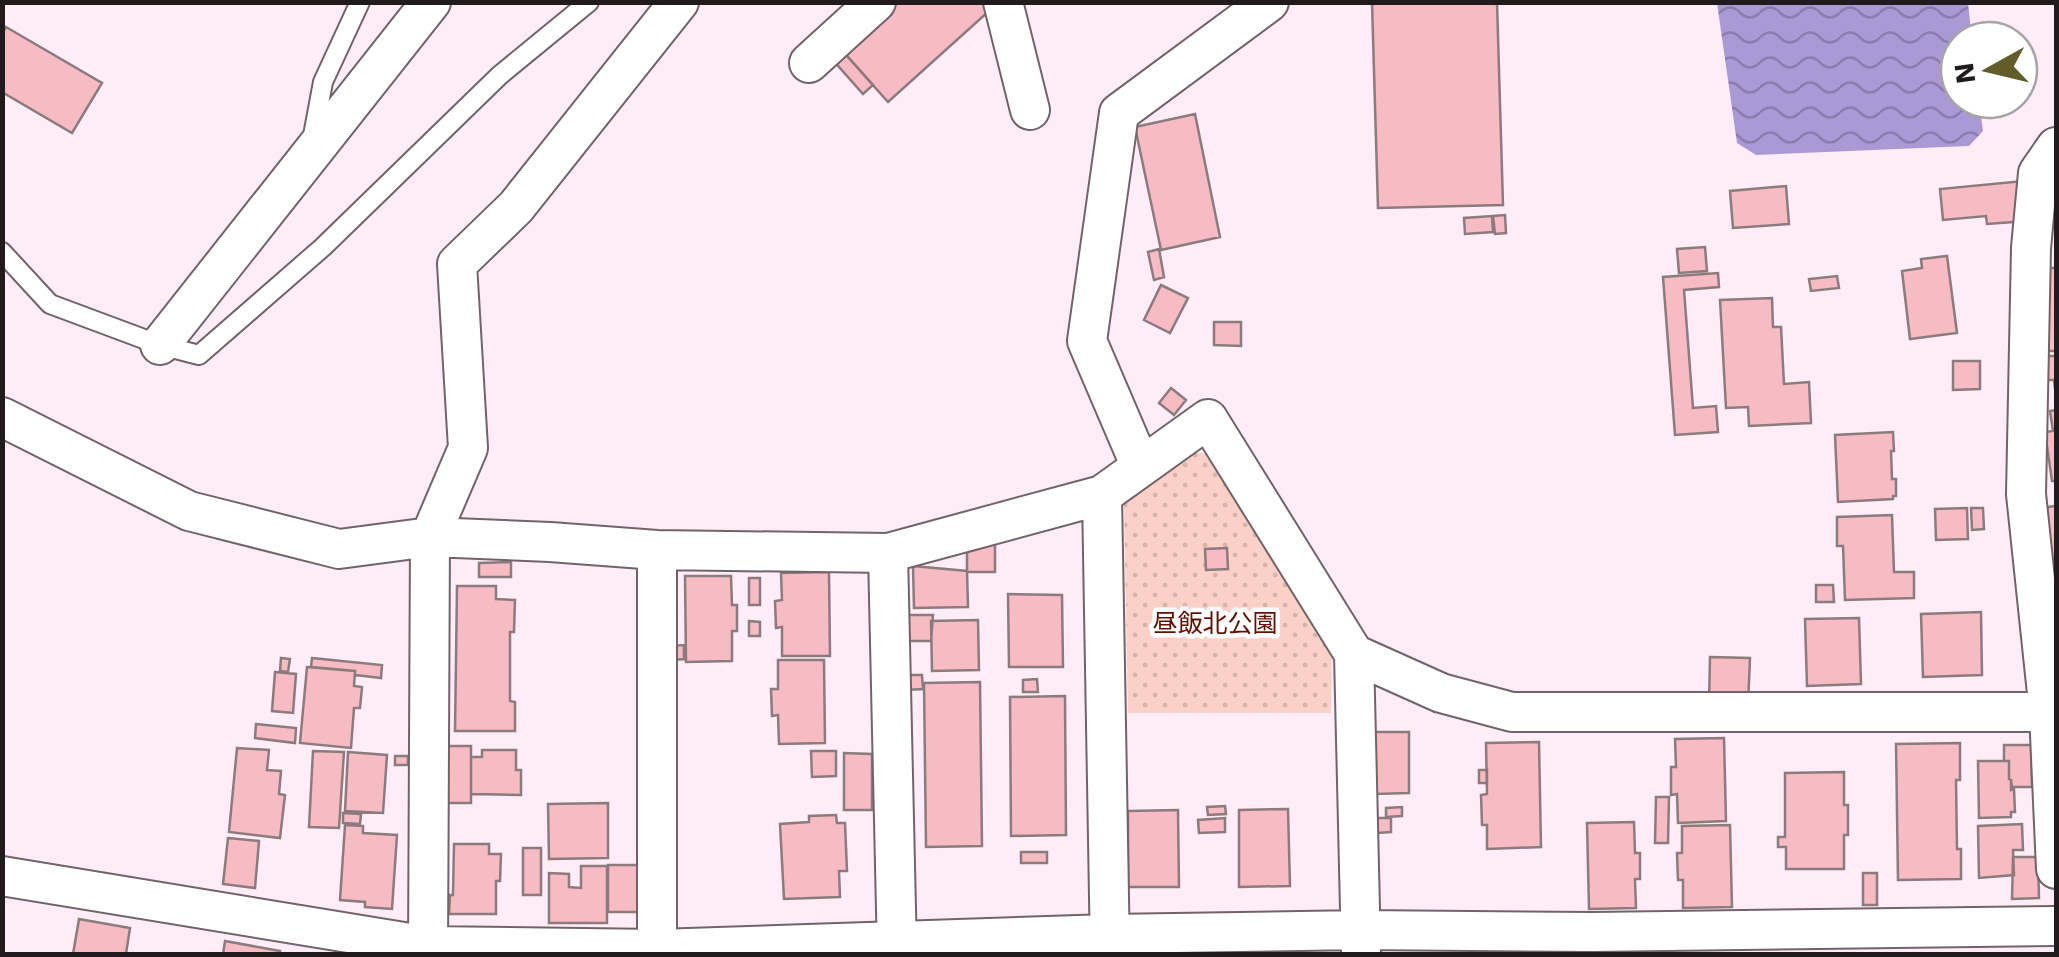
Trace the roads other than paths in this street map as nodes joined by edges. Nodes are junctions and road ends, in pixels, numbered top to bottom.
1 (360, 2) edge
2 (431, 2) edge
3 (589, 2) edge
4 (679, 2) edge
5 (876, 2) edge
6 (1003, 2) edge
7 (1270, 2) edge
8 (809, 64) dead end
9 (1030, 110) dead end
10 (2056, 147) edge
11 (310, 156) junction
12 (2, 252) edge
13 (160, 345) junction
14 (2, 418) edge
15 (1141, 467) junction
16 (2041, 492) edge
17 (1102, 495) junction
18 (430, 537) junction
19 (657, 550) junction
20 (888, 552) junction
21 (1354, 654) junction
22 (2053, 712) edge
23 (2056, 869) edge
24 (2, 876) edge
25 (2056, 926) edge
26 (1361, 942) edge
27 (1593, 943) edge
28 (1110, 944) edge
29 (897, 949) edge
30 (428, 950) edge
31 (657, 952) edge

1 - 11 lane
2 - 11 street
3 - 13 lane
4 - 18 street
5 - 8 street
6 - 9 street
7 - 15 street
10 - 16 street
11 - 13 street
12 - 13 lane
14 - 18 street
15 - 17 street
15 - 21 street
16 - 22 street
17 - 20 street
17 - 28 street
18 - 19 street
18 - 30 street
19 - 20 street
19 - 31 street
20 - 29 street
21 - 22 street
21 - 26 street
22 - 23 street
24 - 30 street
25 - 27 street
26 - 27 street
26 - 28 street
28 - 29 street
29 - 31 street
30 - 31 street

